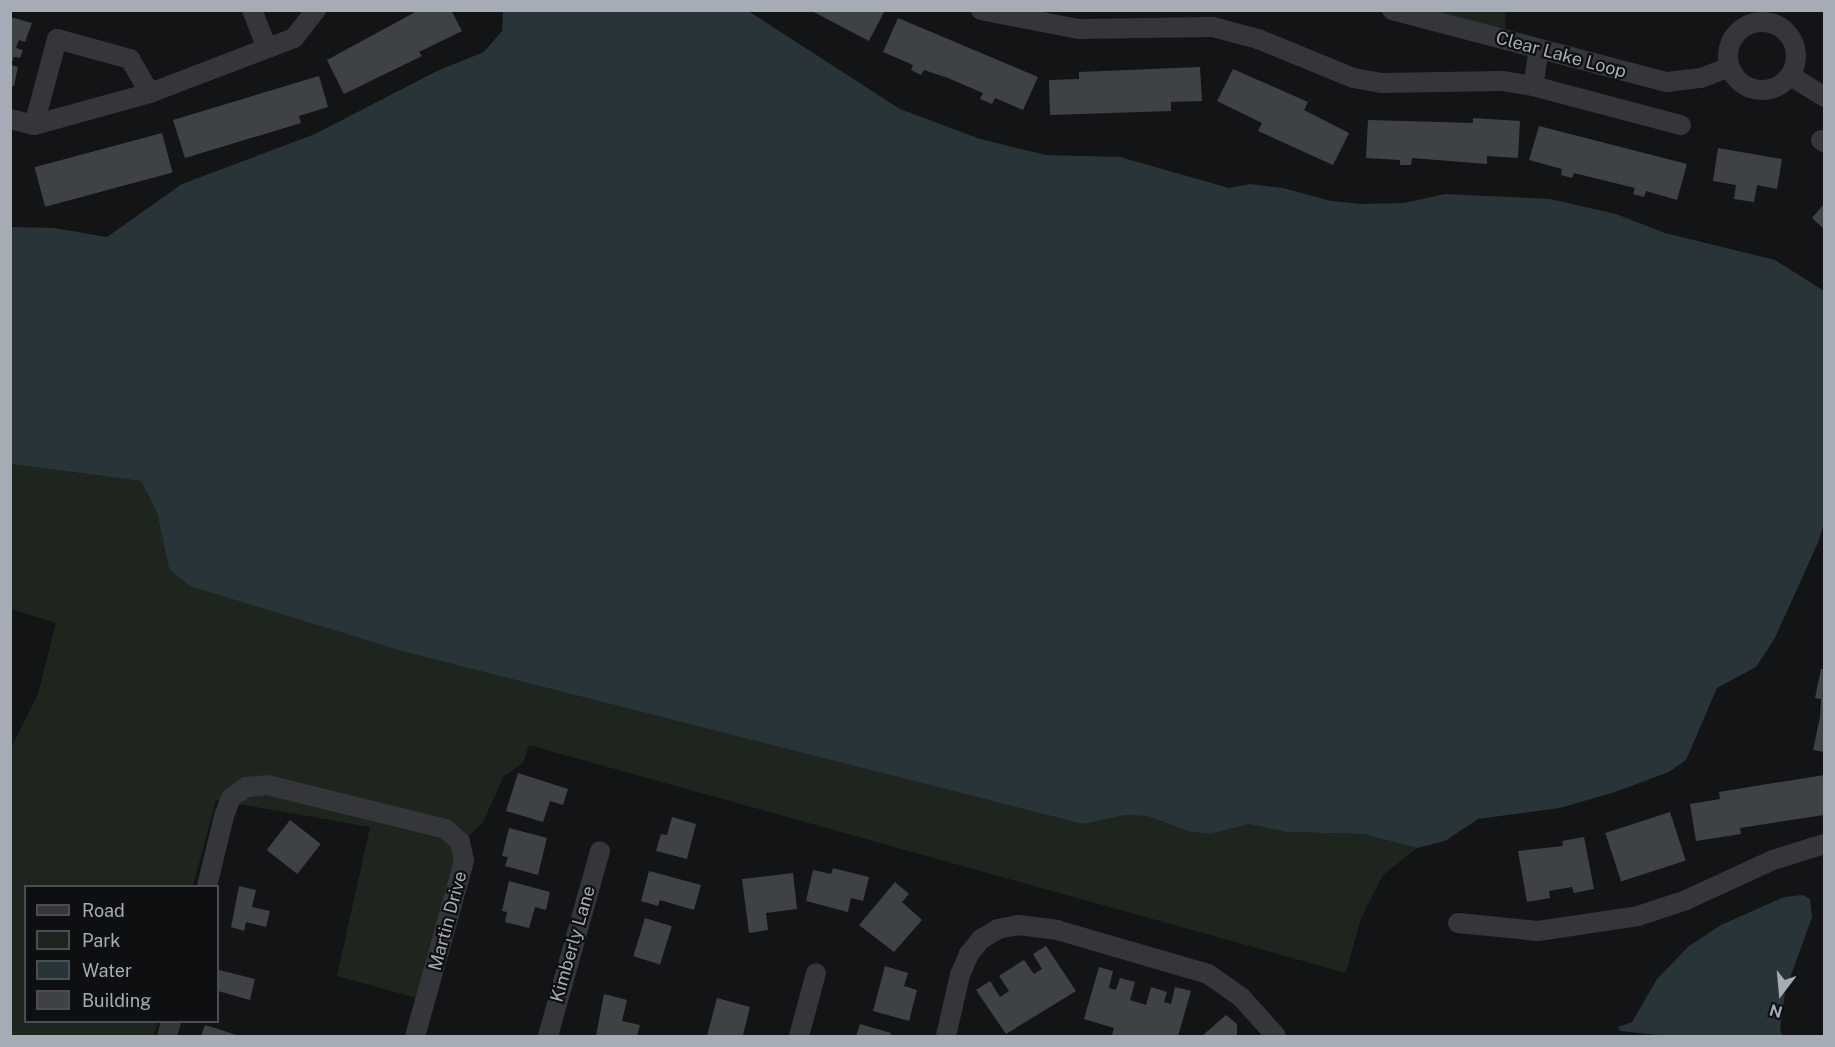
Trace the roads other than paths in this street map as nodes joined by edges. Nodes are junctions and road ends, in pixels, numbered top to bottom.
1 (252, 10) edge
2 (316, 10) edge
3 (981, 10) edge
4 (1392, 10) edge
5 (1754, 16) edge
6 (267, 48) junction
7 (1539, 49) junction
8 (1730, 67) junction
9 (1791, 76) junction
10 (1533, 86) junction
11 (150, 93) junction
12 (1824, 97) edge
13 (10, 119) edge
14 (34, 125) junction
15 (1681, 125) dead end
16 (1824, 844) edge
17 (600, 852) dead end
18 (207, 885) edge
19 (1458, 923) dead end
20 (816, 973) dead end
21 (415, 1036) edge
22 (548, 1036) edge
23 (799, 1036) edge
24 (946, 1036) edge
25 (1276, 1036) edge

1 - 6 street
2 - 6 street
3 - 10 street
4 - 7 street, Clear Lake Loop
5 - 8 street
5 - 9 street
6 - 11 street
7 - 8 street, Clear Lake Loop
7 - 10 street
8 - 9 street
9 - 12 street
10 - 15 street
11 - 14 street
11 - 14 street
13 - 14 street
16 - 19 street
17 - 22 street, Kimberly Lane
18 - 21 street, Martin Drive
20 - 23 street
24 - 25 street

